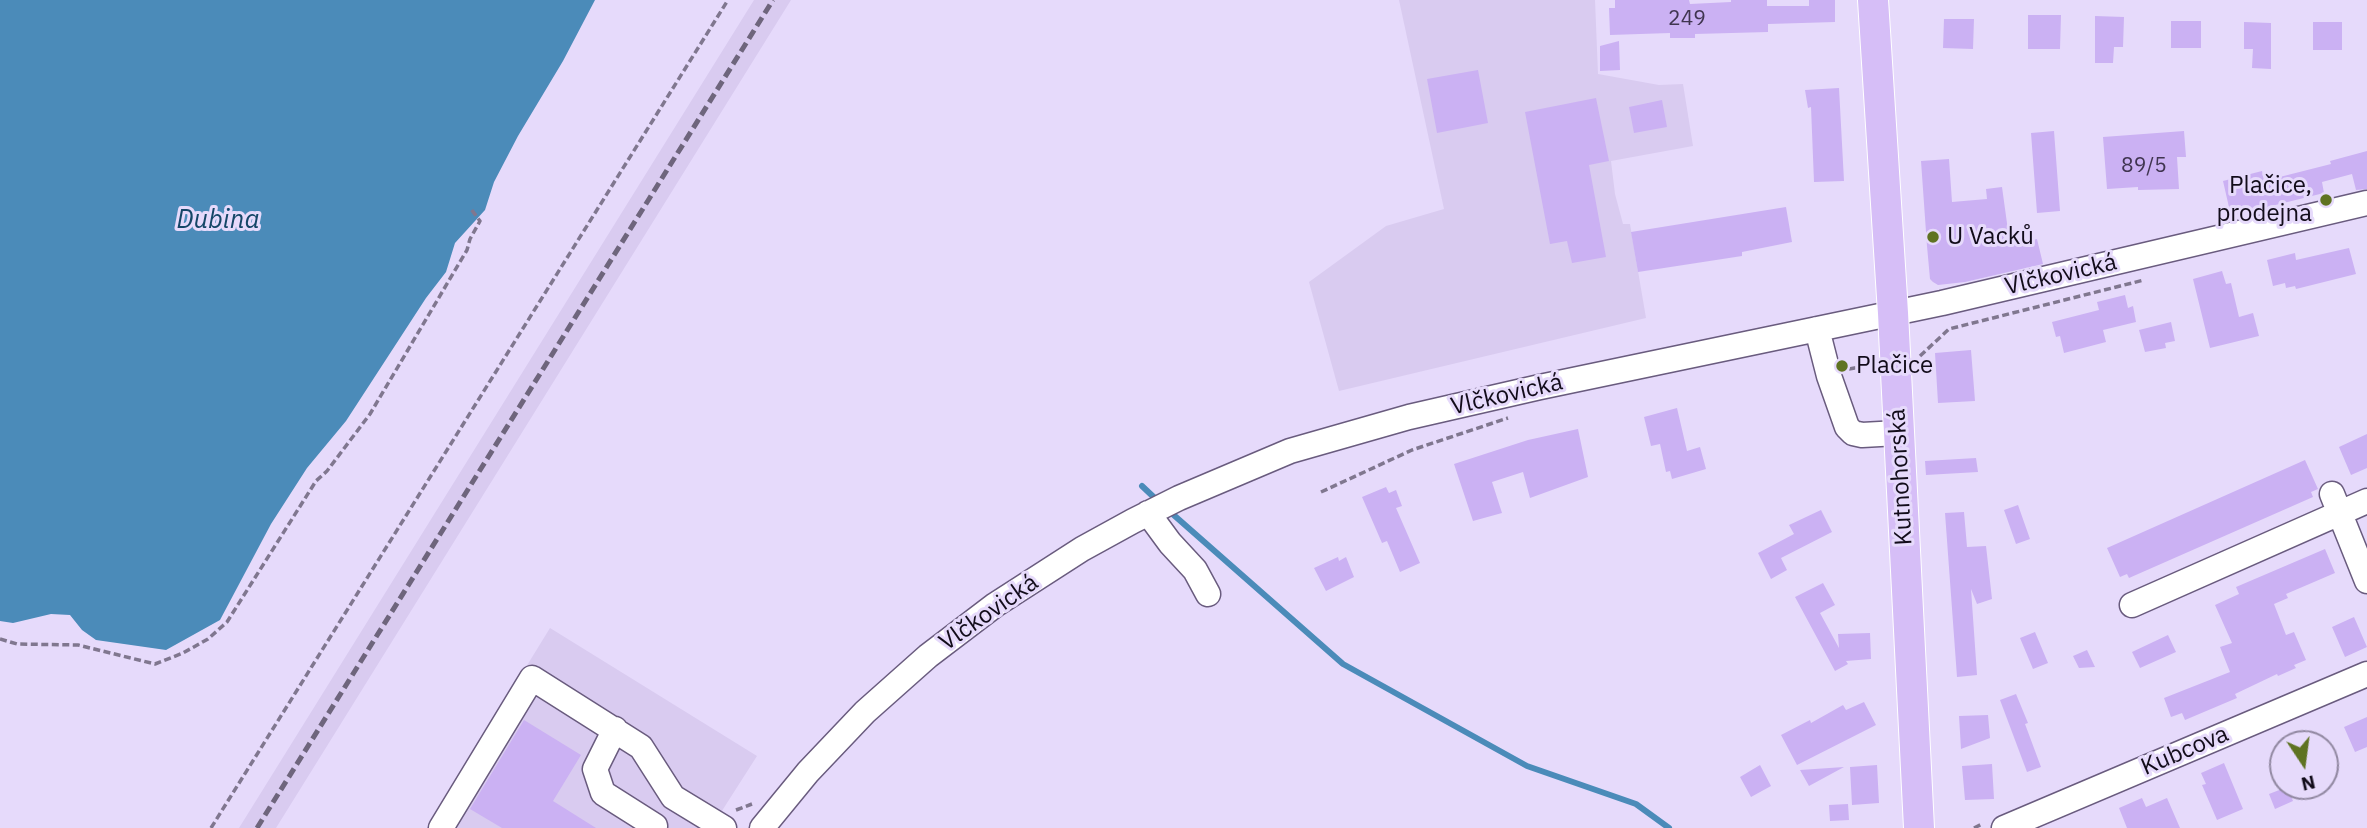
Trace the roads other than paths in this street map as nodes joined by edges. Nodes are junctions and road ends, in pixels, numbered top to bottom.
1 (1873, 0) edge
2 (2367, 203) edge
3 (1893, 313) junction
4 (1817, 329) junction
5 (1898, 433) junction
6 (2367, 501) edge
7 (2336, 504) junction
8 (1162, 507) junction
9 (2367, 581) edge
10 (1208, 594) dead end
11 (2132, 605) dead end
12 (2367, 674) edge
13 (615, 729) junction
14 (673, 797) junction
15 (655, 827) edge
16 (441, 828) edge
17 (724, 828) edge
18 (762, 828) edge
19 (1919, 828) edge
20 (2004, 828) edge

1 - 3 main road, Kutnohorská
2 - 3 street, Vlčkovická
3 - 4 street, Vlčkovická
3 - 5 main road, Kutnohorská
4 - 5 street
4 - 8 street, Vlčkovická
5 - 19 main road, Kutnohorská
6 - 7 street
7 - 9 street
7 - 11 street
8 - 10 street
8 - 18 street, Vlčkovická
12 - 20 street, Kubcova
13 - 14 street
13 - 15 street
13 - 16 street
14 - 15 street
14 - 17 street

